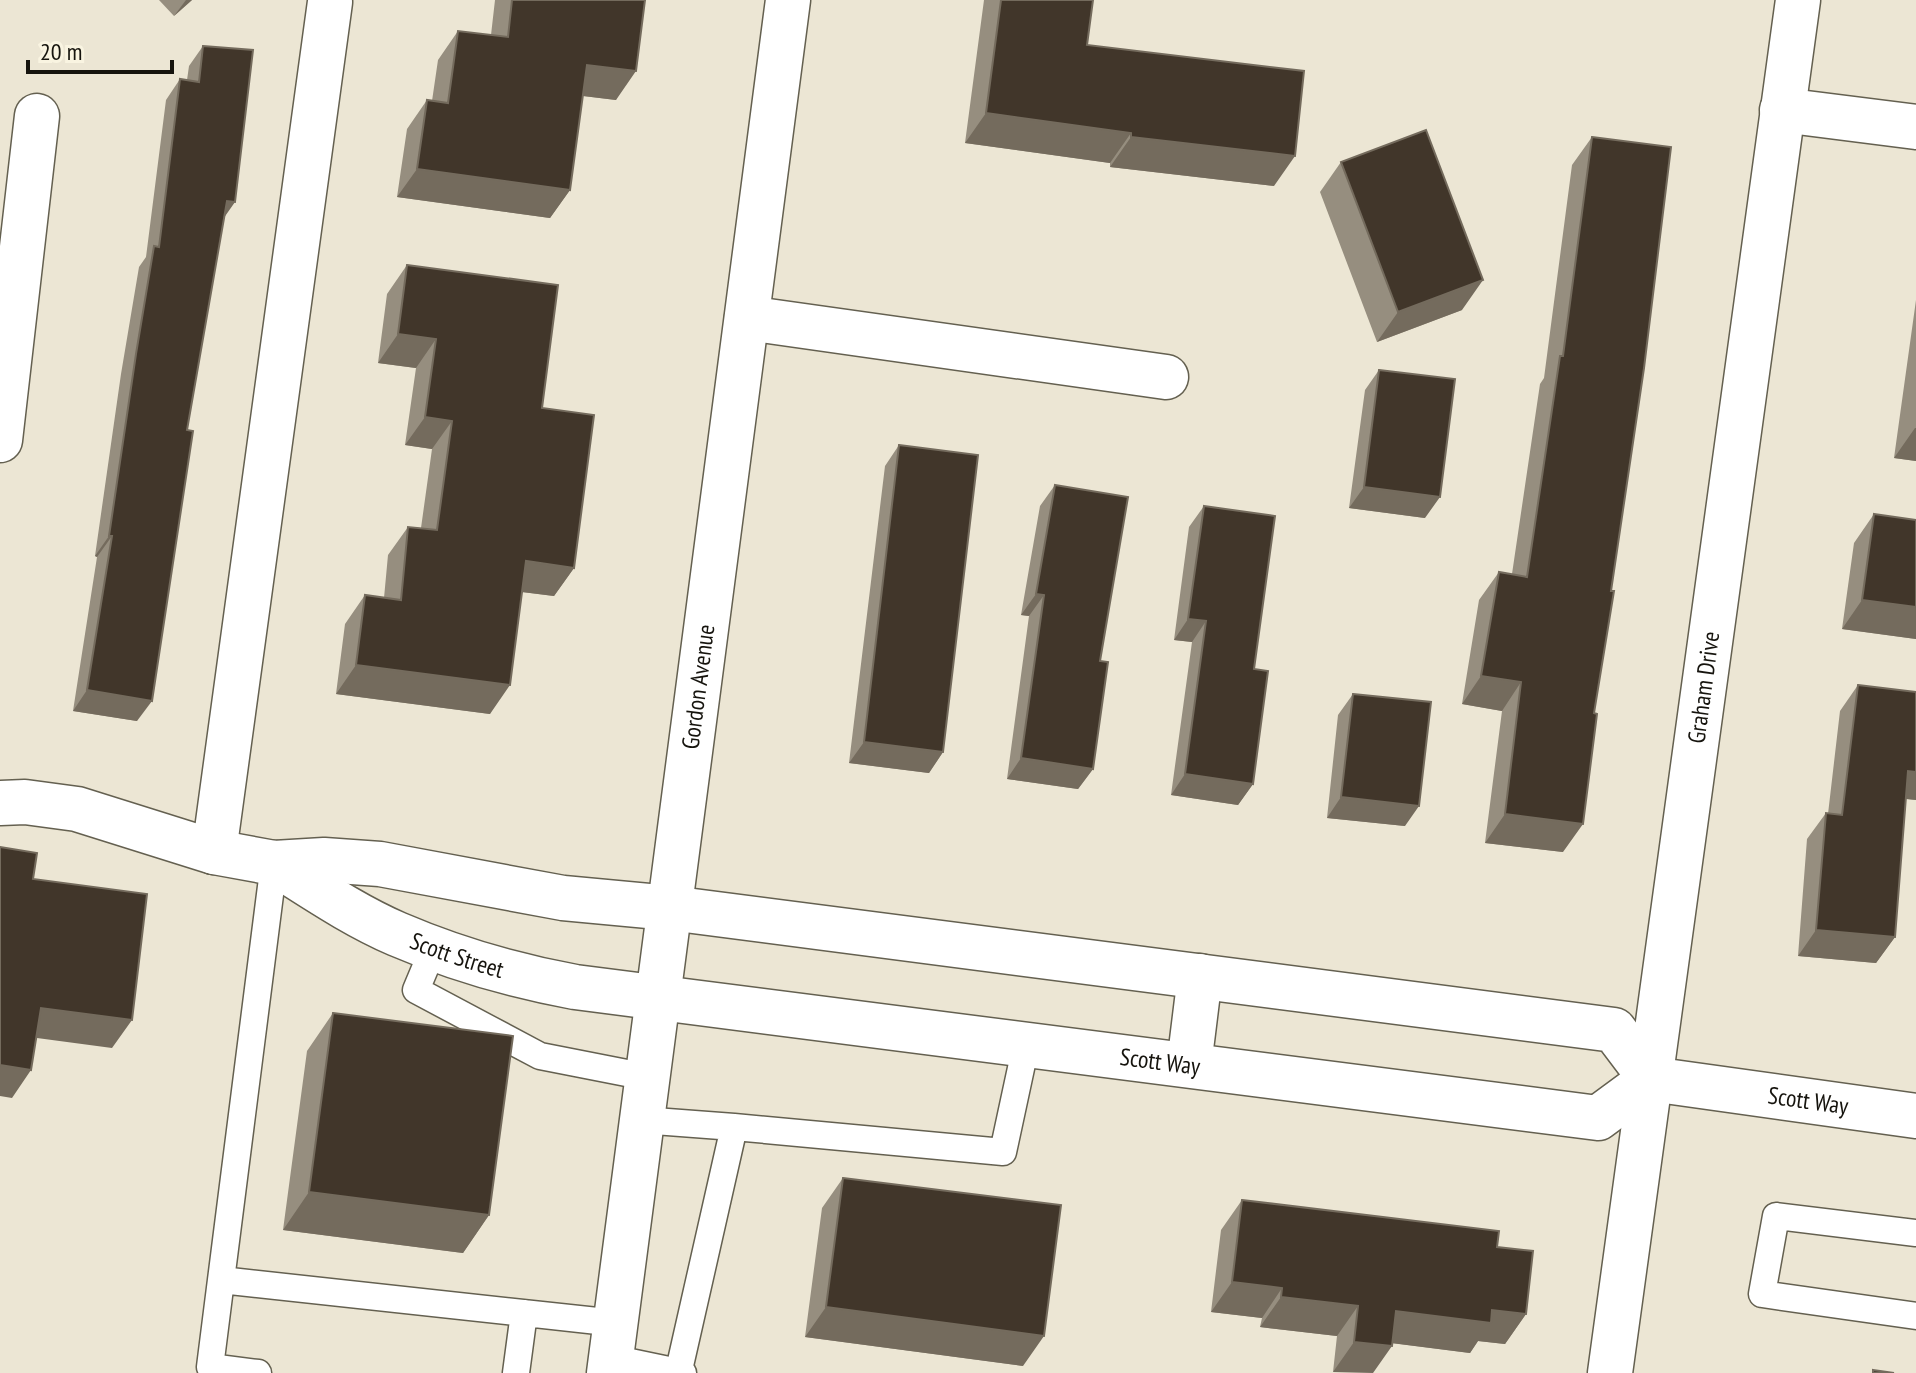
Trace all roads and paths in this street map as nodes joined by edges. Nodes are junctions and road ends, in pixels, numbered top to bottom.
1 (788, 0) edge
2 (1798, 0) edge
3 (330, 2) edge
4 (1782, 110) junction
5 (37, 116) dead end
6 (1916, 127) edge
7 (747, 318) junction
8 (1166, 377) dead end
9 (0, 440) edge
10 (0, 803) edge
11 (214, 852) junction
12 (274, 863) junction
13 (670, 908) junction
14 (434, 947) junction
15 (1200, 976) junction
16 (657, 997) junction
17 (1026, 1045) junction
18 (1189, 1065) junction
19 (647, 1077) junction
20 (1651, 1079) junction
21 (1916, 1116) edge
22 (641, 1120) junction
23 (734, 1127) junction
24 (1916, 1233) edge
25 (221, 1280) junction
26 (524, 1313) junction
27 (1916, 1316) edge
28 (612, 1351) edge
29 (681, 1372) edge
30 (258, 1373) edge
31 (516, 1373) edge
32 (1610, 1373) edge

1 - 7 street, Gordon Avenue
2 - 4 street, Graham Drive
3 - 11 street
4 - 6 street
4 - 20 street, Graham Drive
5 - 9 street
7 - 8 street
7 - 13 street, Gordon Avenue
10 - 11 street, Scott Street
11 - 12 street, Scott Street
12 - 13 street, Scott Street
12 - 14 street, Scott Street
12 - 25 lane
13 - 15 street
13 - 16 street, Gordon Avenue
14 - 16 street, Scott Street
14 - 19 lane
15 - 18 street
15 - 20 street
16 - 17 street, Scott Way
16 - 19 street, Gordon Avenue
17 - 18 street, Scott Way
17 - 23 lane
18 - 20 street, Scott Way
19 - 22 street, Gordon Avenue
20 - 21 street, Scott Way
20 - 32 street, Graham Drive
22 - 23 lane
22 - 28 street, Gordon Avenue
23 - 29 lane
24 - 27 lane
25 - 26 lane
25 - 30 lane
26 - 28 lane
26 - 31 lane
28 - 29 lane

